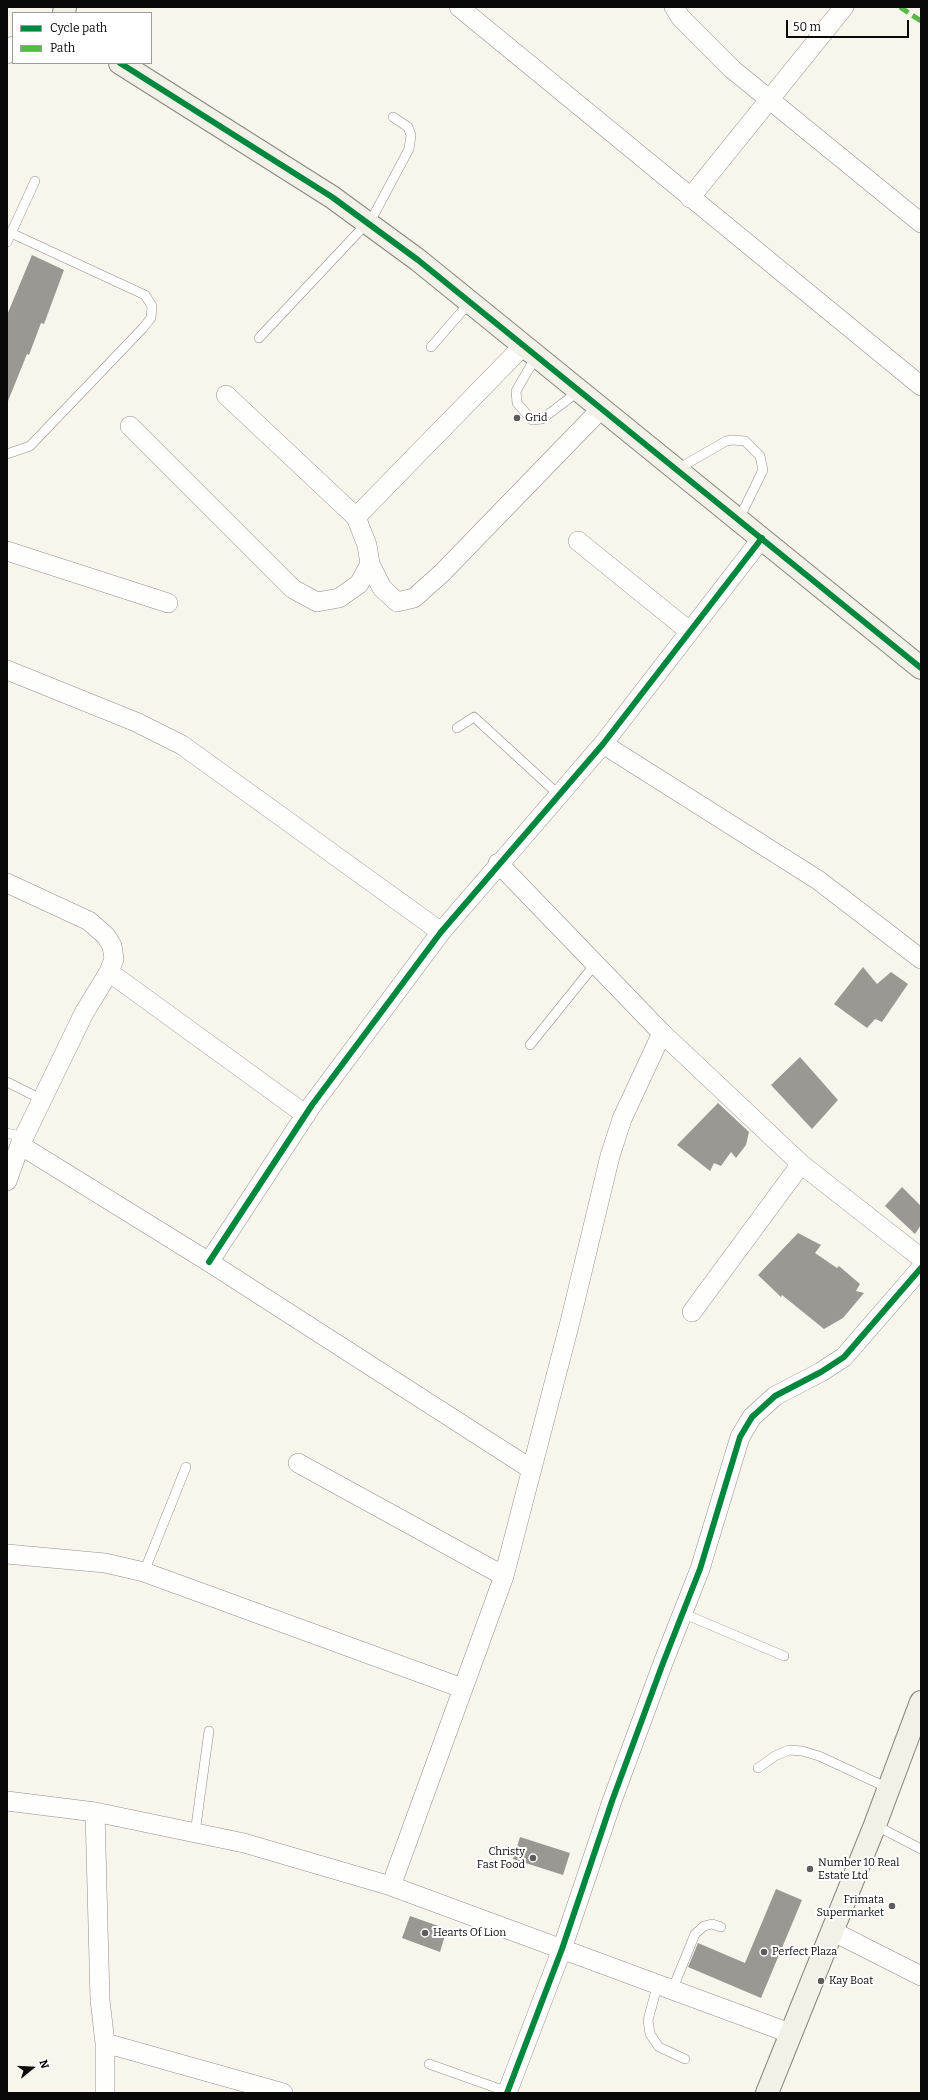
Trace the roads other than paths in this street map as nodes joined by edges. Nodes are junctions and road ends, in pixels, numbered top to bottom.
1 (458, 7) edge
2 (674, 7) edge
3 (844, 7) edge
4 (122, 64) edge
5 (770, 98) junction
6 (393, 117) dead end
7 (35, 181) dead end
8 (690, 198) junction
9 (368, 223) junction
10 (921, 223) edge
11 (11, 233) junction
12 (7, 242) edge
13 (470, 302) junction
14 (259, 338) dead end
15 (431, 347) dead end
16 (530, 350) junction
17 (921, 386) edge
18 (579, 391) junction
19 (226, 395) dead end
20 (601, 409) junction
21 (130, 426) dead end
22 (7, 454) edge
23 (676, 470) junction
24 (356, 517) junction
25 (739, 520) junction
26 (762, 538) junction
27 (578, 542) dead end
28 (7, 551) edge
29 (370, 564) junction
30 (168, 603) dead end
31 (689, 631) junction
32 (921, 668) edge
33 (7, 670) edge
34 (457, 728) dead end
35 (603, 744) junction
36 (559, 794) junction
37 (498, 864) junction
38 (7, 883) edge
39 (441, 932) junction
40 (921, 959) edge
41 (596, 963) junction
42 (109, 972) junction
43 (662, 1032) junction
44 (530, 1045) dead end
45 (7, 1082) edge
46 (43, 1100) junction
47 (306, 1115) junction
48 (17, 1138) edge
49 (801, 1164) junction
50 (7, 1181) edge
51 (921, 1258) edge
52 (210, 1262) junction
53 (921, 1268) edge
54 (692, 1312) dead end
55 (298, 1463) dead end
56 (186, 1467) dead end
57 (531, 1469) junction
58 (7, 1554) edge
59 (144, 1572) junction
60 (504, 1576) junction
61 (682, 1614) junction
62 (784, 1656) dead end
63 (462, 1688) junction
64 (921, 1702) edge
65 (209, 1731) dead end
66 (758, 1768) dead end
67 (888, 1788) junction
68 (7, 1801) edge
69 (96, 1812) junction
70 (875, 1826) junction
71 (195, 1833) junction
72 (921, 1849) edge
73 (392, 1886) junction
74 (721, 1927) dead end
75 (832, 1931) junction
76 (562, 1949) junction
77 (921, 1976) edge
78 (665, 1986) junction
79 (792, 2034) junction
80 (105, 2043) junction
81 (685, 2059) dead end
82 (429, 2064) dead end
83 (105, 2093) edge
84 (283, 2093) edge
85 (508, 2093) edge
86 (767, 2093) edge

1 - 8 street
2 - 5 street
3 - 5 street
4 - 9 street
5 - 8 street
5 - 10 street
6 - 9 lane
7 - 11 lane
8 - 17 street
9 - 13 street
9 - 14 lane
11 - 12 lane
11 - 22 lane
13 - 15 lane
13 - 16 street
16 - 18 street
16 - 18 lane
16 - 24 street
18 - 20 street
19 - 24 street
20 - 23 street
20 - 29 street
21 - 29 street
23 - 25 street
23 - 25 lane
24 - 29 street
25 - 26 street
26 - 31 street
26 - 32 street
27 - 31 street
28 - 30 street
31 - 35 street
33 - 39 street
34 - 36 lane
35 - 36 street
35 - 40 street
36 - 37 street
37 - 39 street
37 - 41 street
38 - 42 street
39 - 47 street
41 - 43 street
41 - 44 lane
42 - 46 street
42 - 47 street
43 - 49 street
43 - 57 street
45 - 46 lane
46 - 48 street
47 - 52 street
48 - 50 street
48 - 52 street
49 - 51 street
49 - 54 street
52 - 57 street
53 - 61 street
55 - 60 street
56 - 59 lane
57 - 60 street
58 - 59 street
59 - 63 street
60 - 63 street
61 - 62 lane
61 - 76 street
63 - 73 street
64 - 67 street
65 - 71 lane
66 - 67 lane
67 - 70 street
68 - 69 street
69 - 71 street
69 - 80 street
70 - 72 lane
70 - 75 street
71 - 73 street
73 - 76 street
74 - 78 lane
75 - 77 street
75 - 79 street
76 - 78 street
76 - 85 street
78 - 79 street
78 - 81 lane
79 - 86 street
80 - 83 street
80 - 84 street
82 - 85 lane

